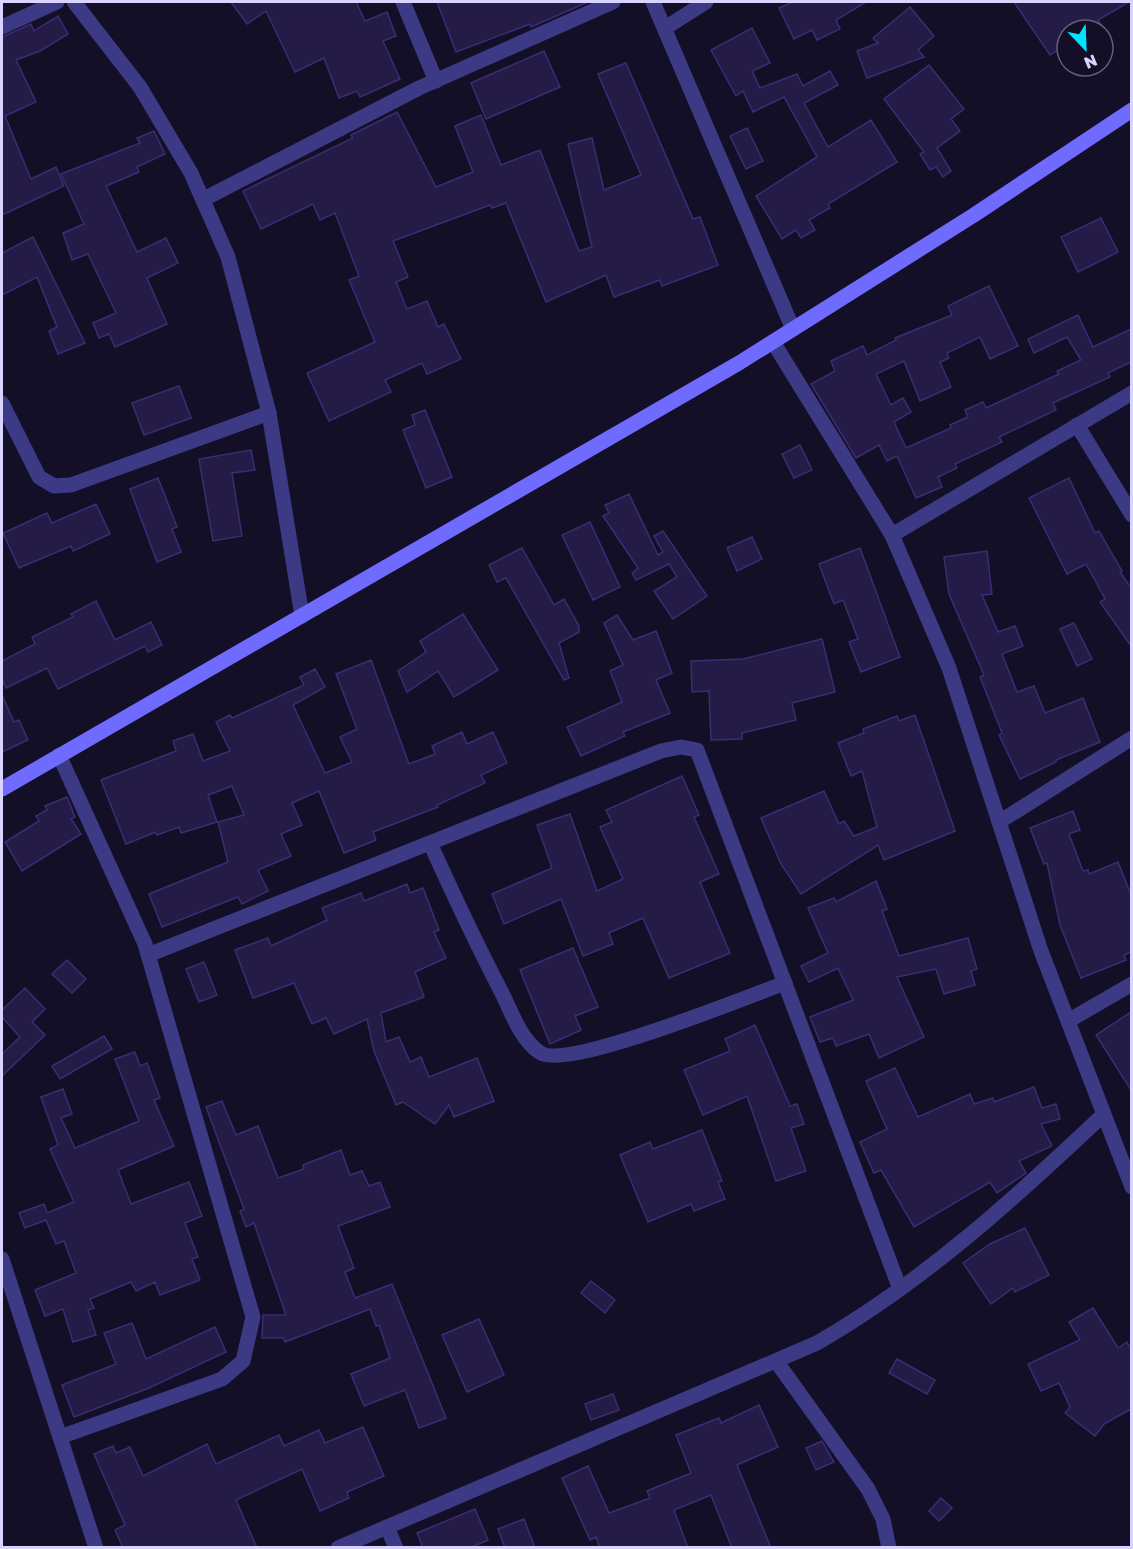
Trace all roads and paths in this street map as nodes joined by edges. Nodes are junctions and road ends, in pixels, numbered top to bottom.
1 (57, 2) edge
2 (74, 2) edge
3 (403, 2) edge
4 (613, 2) edge
5 (653, 2) edge
6 (706, 2) edge
7 (2, 27) edge
8 (665, 28) junction
9 (436, 81) junction
10 (1131, 110) edge
11 (204, 199) junction
12 (793, 329) junction
13 (773, 342) junction
14 (1131, 393) edge
15 (2, 403) edge
16 (269, 413) junction
17 (1077, 425) junction
18 (1131, 515) edge
19 (892, 535) junction
20 (302, 616) junction
21 (1131, 738) edge
22 (60, 755) junction
23 (2, 789) edge
24 (999, 822) junction
25 (430, 843) junction
26 (148, 955) junction
27 (785, 983) junction
28 (1131, 984) edge
29 (1068, 1021) junction
30 (1104, 1116) junction
31 (1131, 1187) edge
32 (2, 1259) edge
33 (900, 1289) junction
34 (776, 1361) junction
35 (60, 1437) junction
36 (387, 1527) junction
37 (96, 1548) edge
38 (338, 1548) edge
39 (396, 1548) edge
40 (889, 1548) edge

1 - 7 street
2 - 11 street
3 - 9 street
4 - 9 street
5 - 8 street
6 - 8 street
8 - 12 street
9 - 11 street
10 - 12 main road
11 - 16 street
12 - 13 main road
13 - 19 street
13 - 20 main road
14 - 17 street
15 - 16 street
16 - 20 street
17 - 18 street
17 - 19 street
19 - 24 street
20 - 22 main road
21 - 24 street
22 - 23 main road
22 - 26 street
24 - 29 street
25 - 26 street
25 - 27 street
25 - 27 street
26 - 35 street
27 - 33 street
28 - 29 street
29 - 30 street
30 - 31 street
30 - 33 street
32 - 35 street
33 - 34 street
34 - 36 street
34 - 40 street
35 - 37 street
36 - 38 street
36 - 39 street

